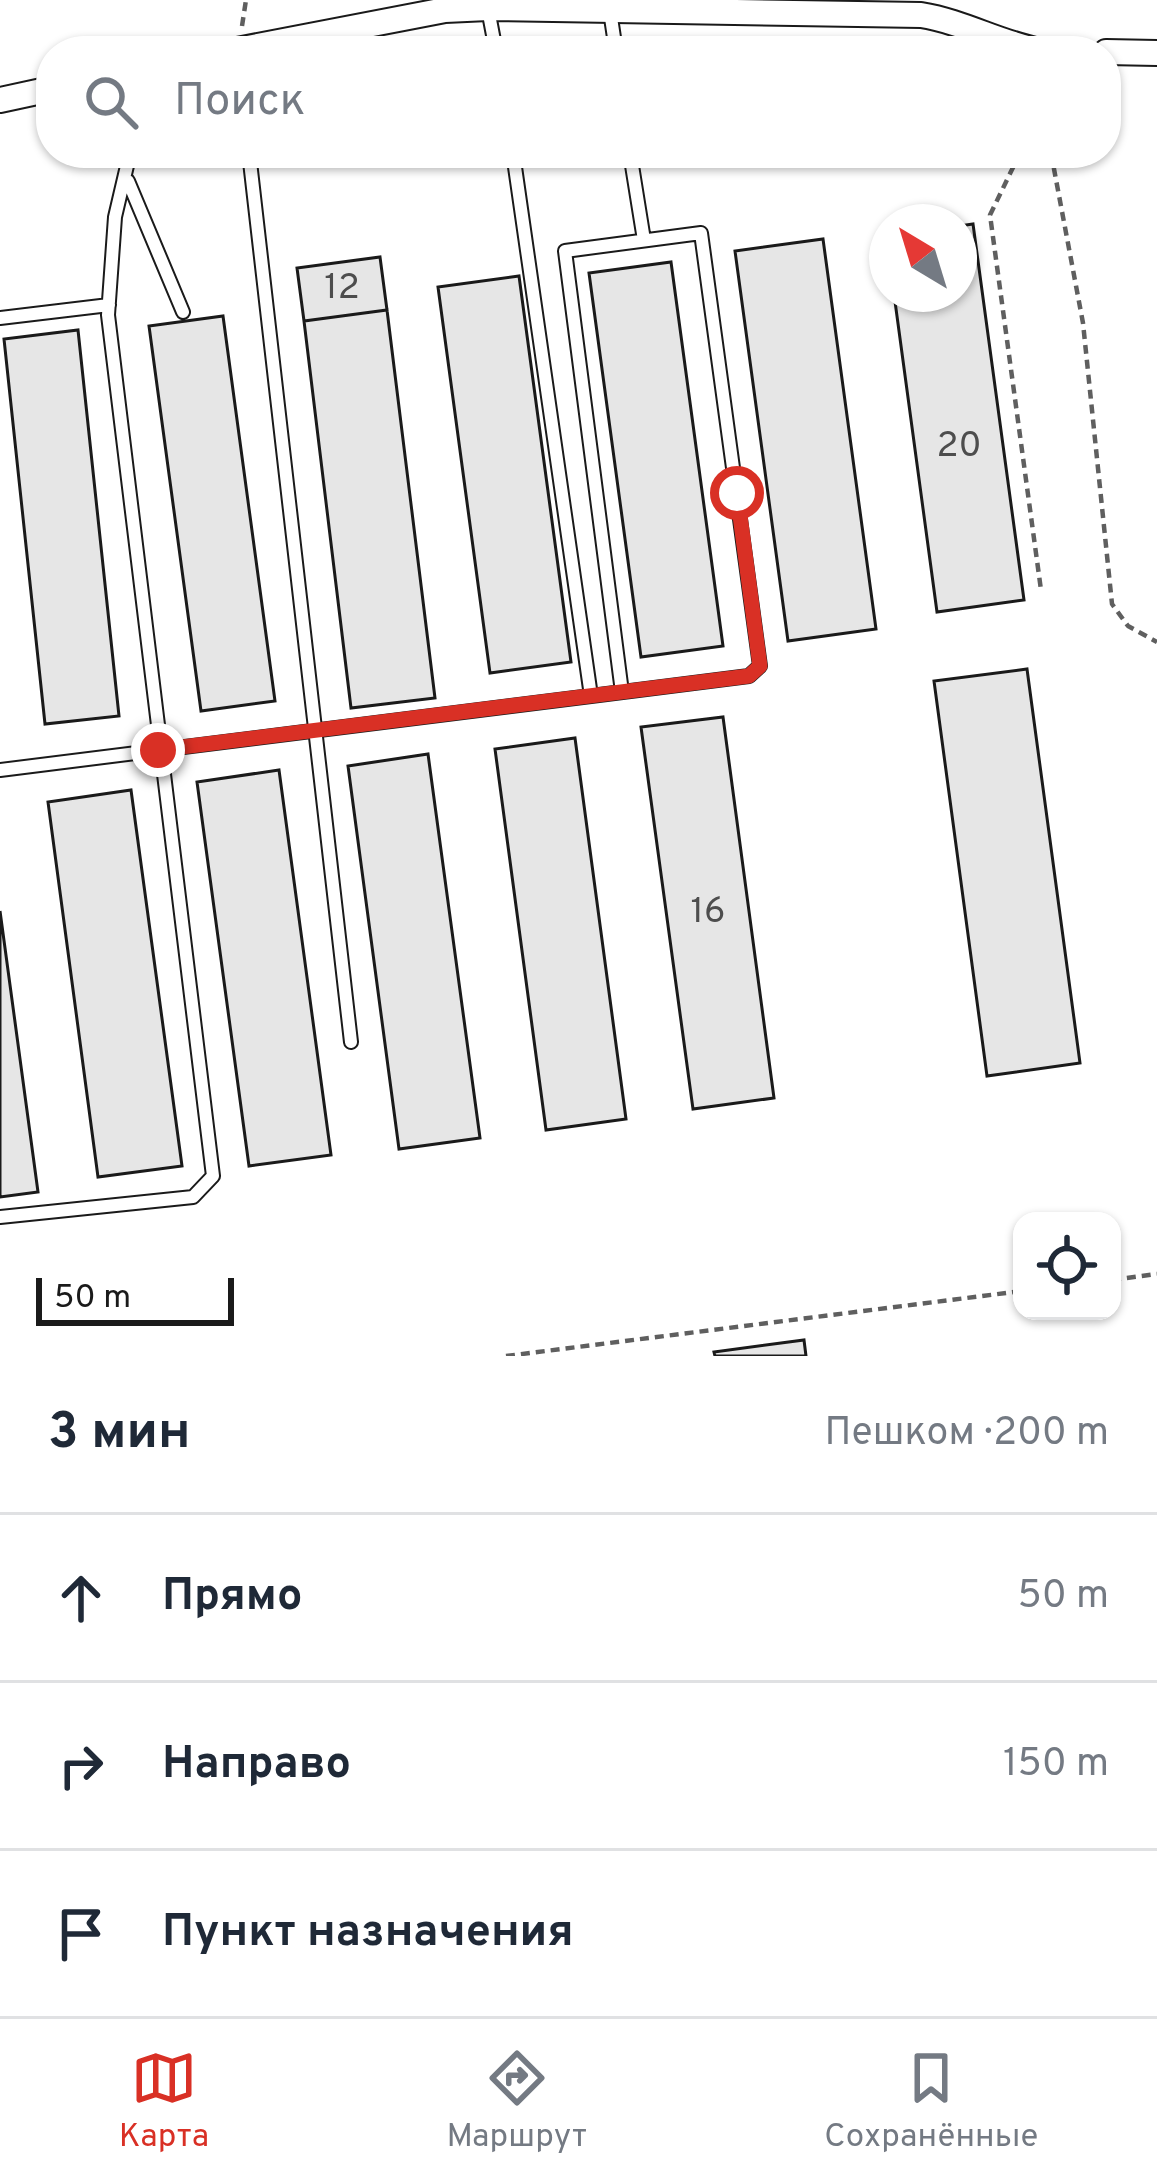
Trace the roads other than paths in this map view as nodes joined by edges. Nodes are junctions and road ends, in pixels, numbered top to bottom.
1 (776, 7) edge
2 (488, 8) junction
3 (610, 10) junction
4 (310, 36) edge
5 (493, 36) edge
6 (614, 36) edge
7 (993, 36) edge
8 (1121, 52) edge
9 (1157, 53) edge
10 (36, 92) edge
11 (0, 100) edge
12 (128, 168) edge
13 (251, 168) edge
14 (515, 168) edge
15 (632, 168) edge
16 (127, 175) junction
17 (644, 240) junction
18 (109, 305) junction
19 (183, 312) dead end
20 (0, 318) edge
21 (622, 692) junction
22 (591, 696) junction
23 (316, 727) junction
24 (158, 750) junction
25 (0, 770) edge
26 (351, 1042) dead end
27 (0, 1217) edge

1 - 3 street
1 - 7 street
2 - 3 street
2 - 4 street
2 - 5 lane
3 - 6 lane
8 - 9 street
10 - 11 street
12 - 16 lane
13 - 23 lane
14 - 22 lane
15 - 17 lane
16 - 18 lane
16 - 19 lane
17 - 21 lane
17 - 21 lane
18 - 20 lane
18 - 24 lane
21 - 22 lane
22 - 23 lane
23 - 24 lane
23 - 26 lane
24 - 25 lane
24 - 27 lane

